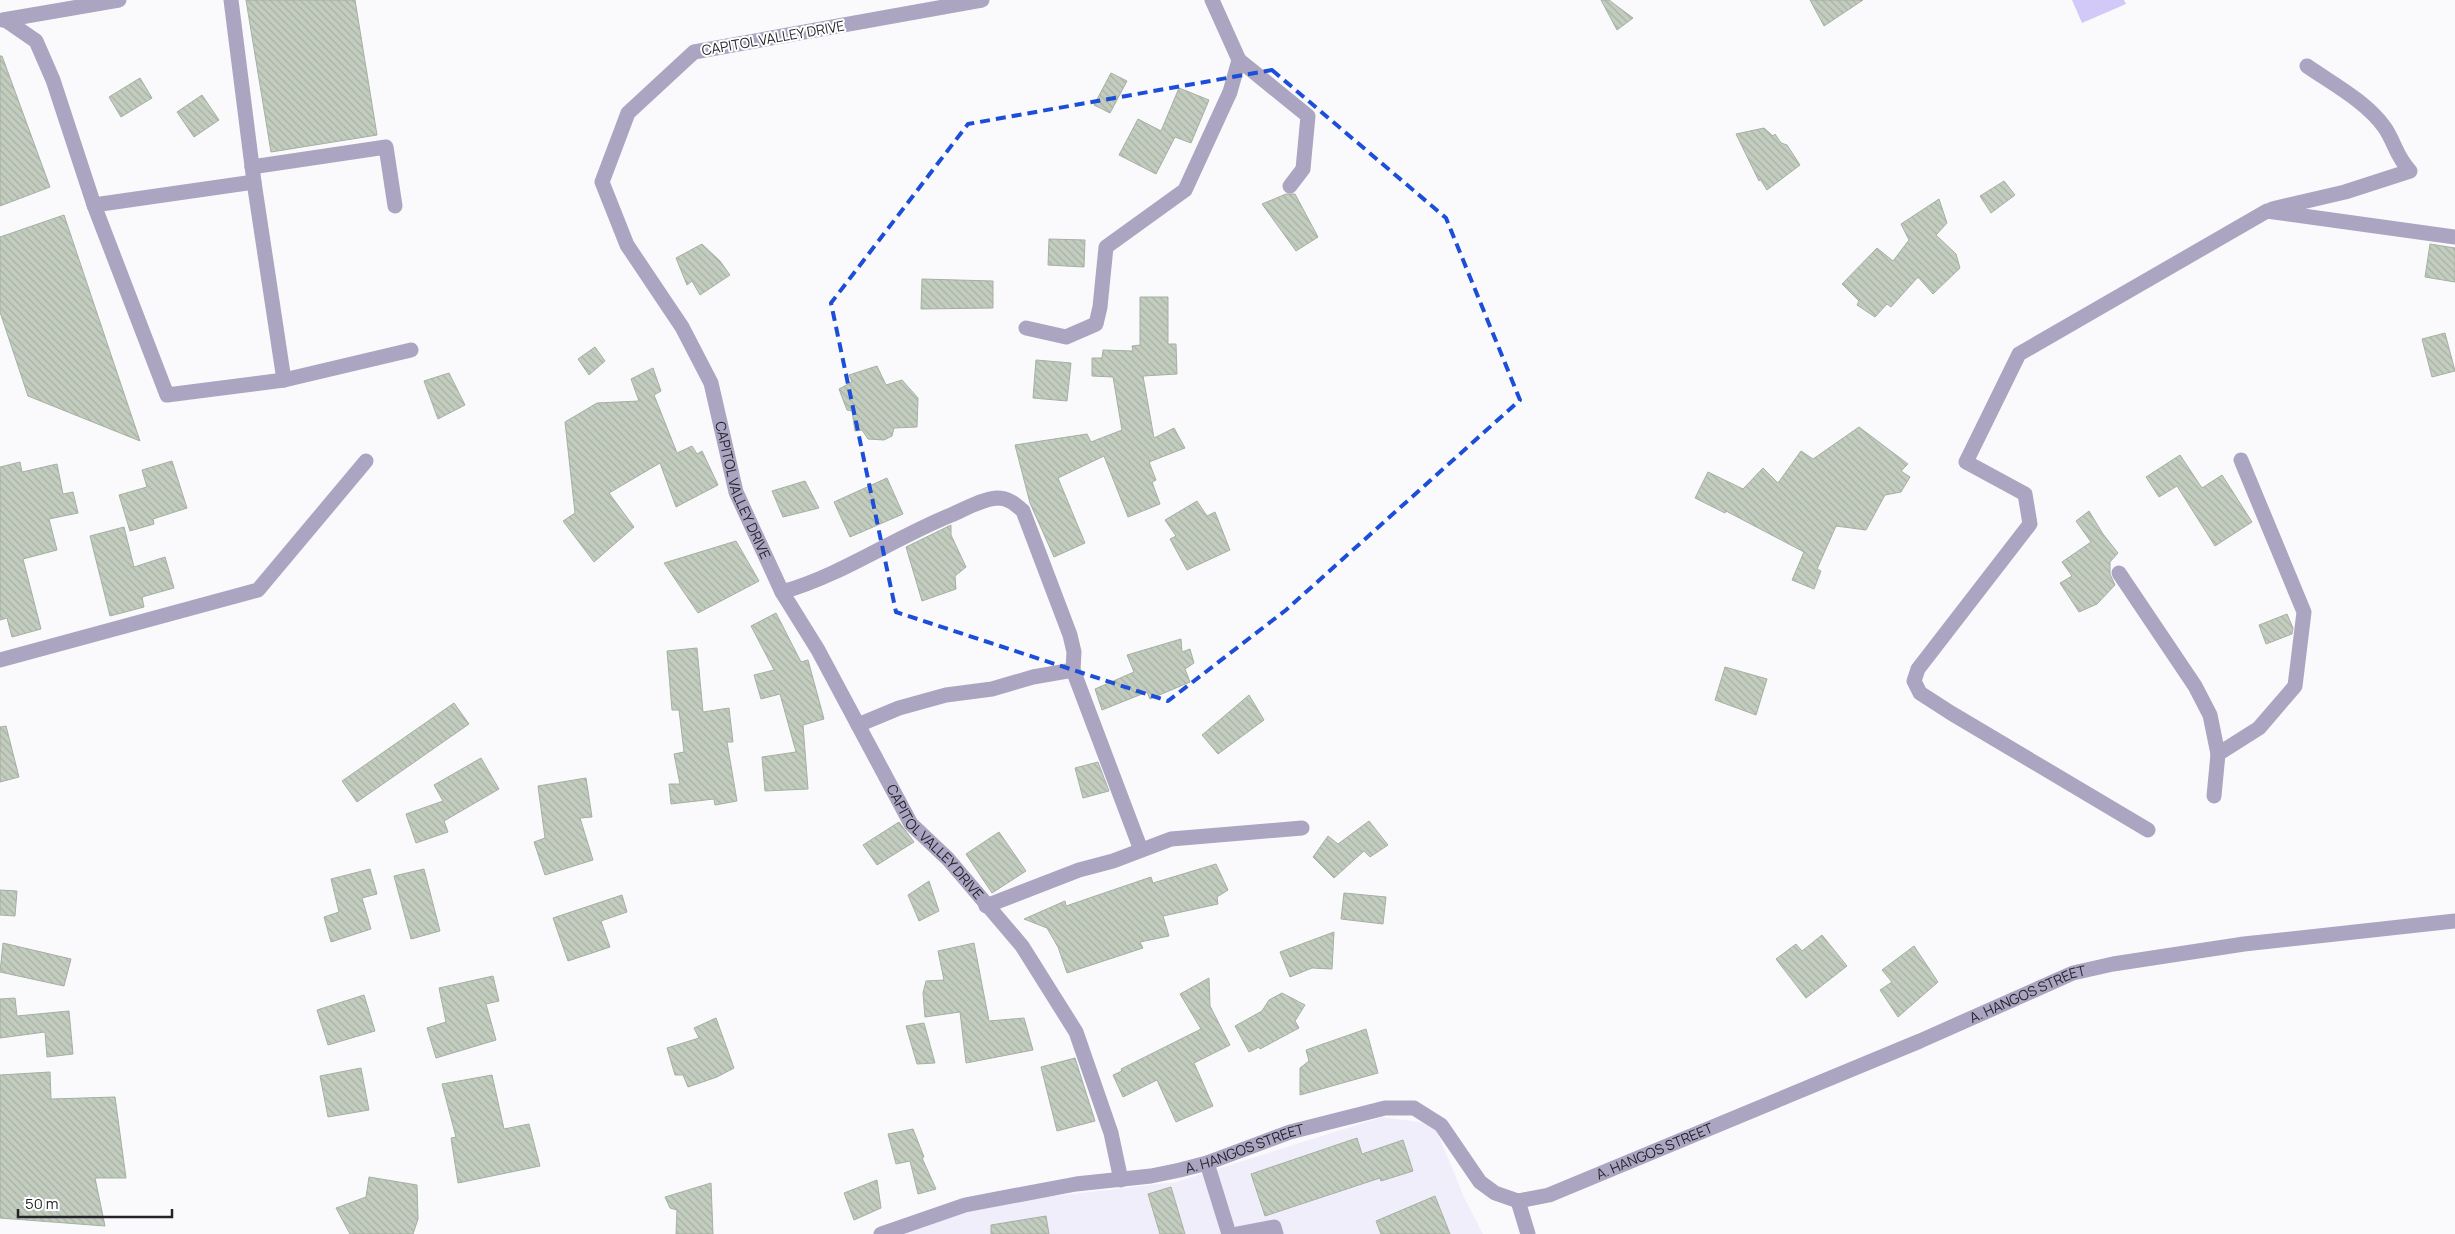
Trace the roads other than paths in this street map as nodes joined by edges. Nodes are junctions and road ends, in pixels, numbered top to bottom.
1 (119, 0) edge
2 (231, 0) edge
3 (982, 0) edge
4 (1212, 0) edge
5 (4, 20) edge
6 (1239, 60) junction
7 (2307, 66) dead end
8 (253, 174) junction
9 (1290, 186) dead end
10 (94, 205) junction
11 (396, 206) dead end
12 (2266, 211) junction
13 (2455, 237) edge
14 (1026, 328) dead end
15 (411, 350) dead end
16 (284, 380) junction
17 (2241, 460) dead end
18 (366, 461) dead end
19 (2119, 572) dead end
20 (782, 592) junction
21 (0, 660) edge
22 (1073, 670) junction
23 (858, 725) junction
24 (2218, 754) junction
25 (2214, 796) dead end
26 (1302, 828) dead end
27 (2148, 830) dead end
28 (1141, 850) junction
29 (986, 906) junction
30 (2455, 921) edge
31 (1207, 1163) junction
32 (1121, 1180) junction
33 (1518, 1201) junction
34 (881, 1234) edge
35 (1229, 1234) edge
36 (1238, 1234) edge
37 (1276, 1234) edge
38 (1528, 1234) edge

1 - 5 street
2 - 8 street
3 - 20 street, CAPITOL VALLEY DRIVE
4 - 6 street
5 - 10 street
6 - 9 street
6 - 14 street
7 - 12 street
8 - 10 street
8 - 11 street
8 - 16 street
10 - 16 street
12 - 13 street
12 - 27 street
15 - 16 street
17 - 24 street
18 - 21 street
19 - 24 street
20 - 22 street
20 - 23 street, CAPITOL VALLEY DRIVE
22 - 23 street
22 - 28 street
23 - 29 street, CAPITOL VALLEY DRIVE
24 - 25 street
26 - 28 street
28 - 29 street
29 - 32 street, CAPITOL VALLEY DRIVE
30 - 33 street, A. HANGOS STREET
31 - 32 street, A. HANGOS STREET
31 - 33 street, A. HANGOS STREET
31 - 35 street
32 - 34 street, A. HANGOS STREET
33 - 38 street
36 - 37 street

